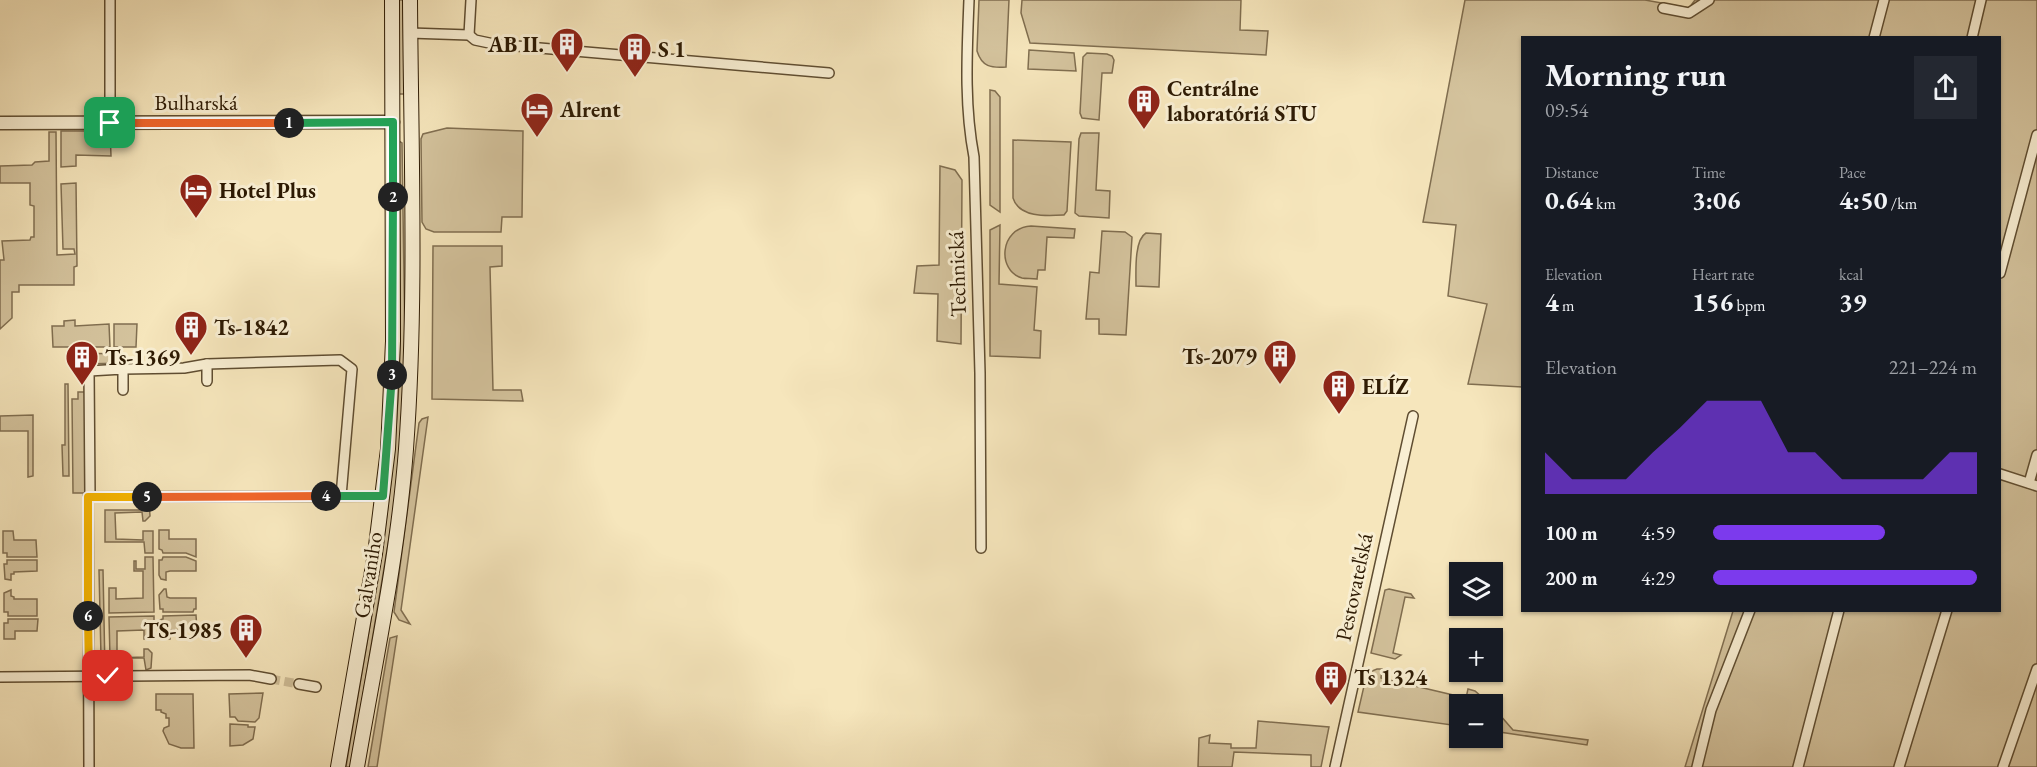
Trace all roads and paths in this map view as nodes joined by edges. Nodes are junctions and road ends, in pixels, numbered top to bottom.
1 (110, 0) edge
2 (392, 0) edge
3 (410, 0) edge
4 (471, 0) edge
5 (969, 0) edge
6 (1709, 0) edge
7 (1884, 0) edge
8 (1981, 0) edge
9 (1663, 8) dead end
10 (410, 33) junction
11 (469, 35) junction
12 (1875, 36) edge
13 (1972, 36) edge
14 (829, 73) dead end
15 (393, 122) junction
16 (0, 123) edge
17 (110, 123) junction
18 (2037, 135) edge
19 (412, 136) junction
20 (2001, 269) edge
21 (207, 364) junction
22 (123, 369) junction
23 (207, 381) dead end
24 (123, 390) dead end
25 (1413, 416) dead end
26 (2037, 455) edge
27 (2001, 474) edge
28 (2033, 485) edge
29 (340, 496) junction
30 (383, 496) junction
31 (89, 497) junction
32 (981, 548) dead end
33 (1749, 612) edge
34 (1838, 612) edge
35 (1946, 612) edge
36 (2037, 669) edge
37 (89, 676) junction
38 (0, 677) edge
39 (271, 679) tunnel mouth
40 (299, 684) tunnel mouth
41 (316, 687) dead end
42 (89, 767) edge
43 (338, 767) edge
44 (357, 767) edge
45 (1335, 767) edge
46 (1697, 767) edge
47 (1798, 767) edge
48 (1899, 767) edge
49 (2003, 767) edge

1 - 17 street
2 - 15 main road, Galvaniho
3 - 10 main road, Galvaniho
4 - 11 street
5 - 32 street, Technická
6 - 9 street
7 - 12 street
8 - 13 street
10 - 11 street
10 - 19 main road, Galvaniho
11 - 14 street
15 - 17 street, Bulharská
15 - 19 main road
15 - 30 main road, Galvaniho
16 - 17 street, Bulharská
18 - 20 street
19 - 44 main road, Galvaniho
21 - 22 street
21 - 23 street
21 - 29 street
22 - 24 street
22 - 31 street
25 - 45 street, Pestovateľská
26 - 28 street
27 - 28 street
29 - 30 street, Galvaniho
29 - 31 street, Galvaniho
30 - 43 main road, Galvaniho
31 - 37 street
33 - 46 street
34 - 47 street
35 - 48 street
36 - 49 street
37 - 38 street
37 - 39 street
37 - 42 street
40 - 41 street

